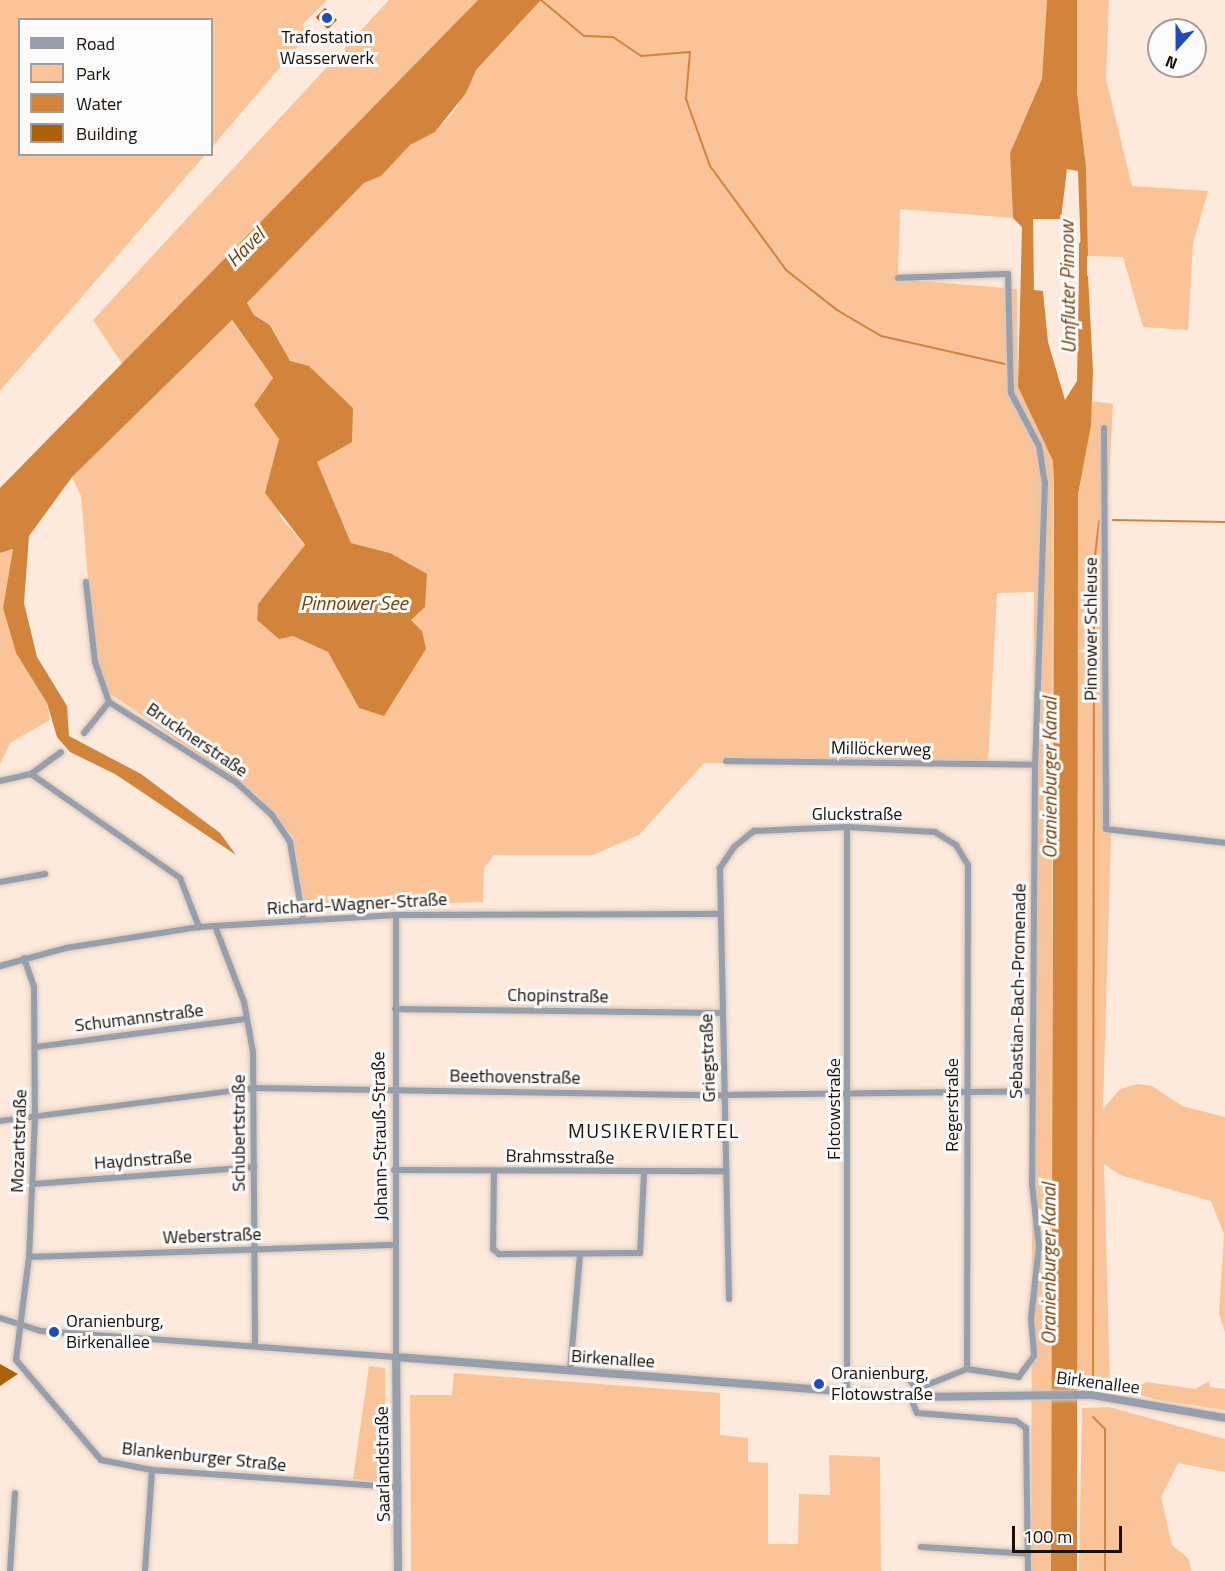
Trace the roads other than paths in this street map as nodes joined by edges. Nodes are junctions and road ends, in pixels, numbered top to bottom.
1 (898, 278) dead end
2 (1104, 428) dead end
3 (86, 582) dead end
4 (109, 702) junction
5 (84, 733) dead end
6 (61, 752) dead end
7 (726, 761) dead end
8 (1035, 765) junction
9 (31, 774) junction
10 (0, 781) edge
11 (847, 827) junction
12 (754, 831) joint
13 (1225, 843) edge
14 (956, 845) joint
15 (45, 874) dead end
16 (0, 882) edge
17 (720, 914) junction
18 (396, 915) junction
19 (303, 920) junction
20 (215, 926) junction
21 (200, 927) junction
22 (24, 958) junction
23 (0, 966) edge
24 (395, 1009) junction
25 (721, 1013) junction
26 (246, 1019) junction
27 (36, 1047) junction
28 (254, 1088) junction
29 (393, 1090) junction
30 (1032, 1091) junction
31 (849, 1092) junction
32 (967, 1093) junction
33 (724, 1095) junction
34 (35, 1116) junction
35 (0, 1121) edge
36 (254, 1167) junction
37 (394, 1170) junction
38 (725, 1171) junction
39 (494, 1172) junction
40 (644, 1173) junction
41 (33, 1184) junction
42 (396, 1245) junction
43 (254, 1250) junction
44 (580, 1254) junction
45 (29, 1257) junction
46 (729, 1299) dead end
47 (0, 1318) edge
48 (17, 1326) junction
49 (255, 1346) junction
50 (396, 1357) junction
51 (967, 1369) junction
52 (570, 1371) junction
53 (847, 1372) junction
54 (847, 1391) junction
55 (915, 1394) junction
56 (1225, 1418) edge
57 (152, 1470) junction
58 (398, 1487) junction
59 (15, 1493) dead end
60 (921, 1547) dead end
61 (1028, 1554) junction
62 (10, 1571) edge
63 (145, 1571) edge
64 (398, 1571) edge
65 (1028, 1571) edge

1 - 8 street, Sebastian-Bach-Promenade
2 - 13 street, Pinnower Schleuse
3 - 4 street
4 - 5 street
4 - 19 street, Brucknerstraße
6 - 9 street
7 - 8 street, Millöckerweg
8 - 30 street, Sebastian-Bach-Promenade
9 - 10 street
9 - 21 street
11 - 12 street, Gluckstraße
11 - 14 street, Gluckstraße
11 - 31 street, Flotowstraße
12 - 17 street, Griegstraße
14 - 32 street, Regerstraße
15 - 16 street
17 - 18 street, Richard-Wagner-Straße
17 - 25 street, Griegstraße
18 - 19 street, Richard-Wagner-Straße
18 - 24 street, Johann-Strauß-Straße
19 - 20 street, Richard-Wagner-Straße
20 - 21 street, Richard-Wagner-Straße
20 - 26 street, Schubertstraße
21 - 22 street, Richard-Wagner-Straße
22 - 23 street, Richard-Wagner-Straße
22 - 27 street, Mozartstraße
24 - 25 street, Chopinstraße
24 - 29 street, Johann-Strauß-Straße
25 - 33 street, Griegstraße
26 - 27 street, Schumannstraße
26 - 28 street, Schubertstraße
27 - 34 street, Mozartstraße
28 - 29 street, Beethovenstraße
28 - 34 street, Beethovenstraße
28 - 36 street, Schubertstraße
29 - 33 street, Beethovenstraße
29 - 37 street, Johann-Strauß-Straße
30 - 32 street, Beethovenstraße
30 - 51 street, Sebastian-Bach-Promenade
31 - 32 street, Beethovenstraße
31 - 33 street, Beethovenstraße
31 - 53 street, Flotowstraße
32 - 51 street, Regerstraße
33 - 38 street, Griegstraße
34 - 35 street, Beethovenstraße
34 - 41 street, Mozartstraße
36 - 41 street, Haydnstraße
36 - 43 street, Schubertstraße
37 - 39 street, Brahmsstraße
37 - 42 street, Johann-Strauß-Straße
38 - 40 street, Brahmsstraße
38 - 46 street, Griegstraße
39 - 40 street, Brahmsstraße
39 - 44 street
40 - 44 street
41 - 45 street, Mozartstraße
42 - 43 street, Weberstraße
42 - 50 street, Johann-Strauß-Straße
43 - 45 street, Weberstraße
43 - 49 street, Schubertstraße
44 - 52 street
45 - 48 street, Mozartstraße
47 - 48 street, Birkenallee
48 - 49 street, Birkenallee
48 - 57 street, Blankenburger Straße
49 - 50 street, Birkenallee
50 - 52 street, Birkenallee
50 - 58 street, Saarlandstraße
51 - 55 street
52 - 54 street, Birkenallee
53 - 54 street, Flotowstraße
53 - 55 street
54 - 55 street, Birkenallee
55 - 56 street, Birkenallee
55 - 61 street
57 - 58 street, Blankenburger Straße
57 - 63 street
58 - 64 street, Saarlandstraße
59 - 62 street
60 - 61 street
61 - 65 street

